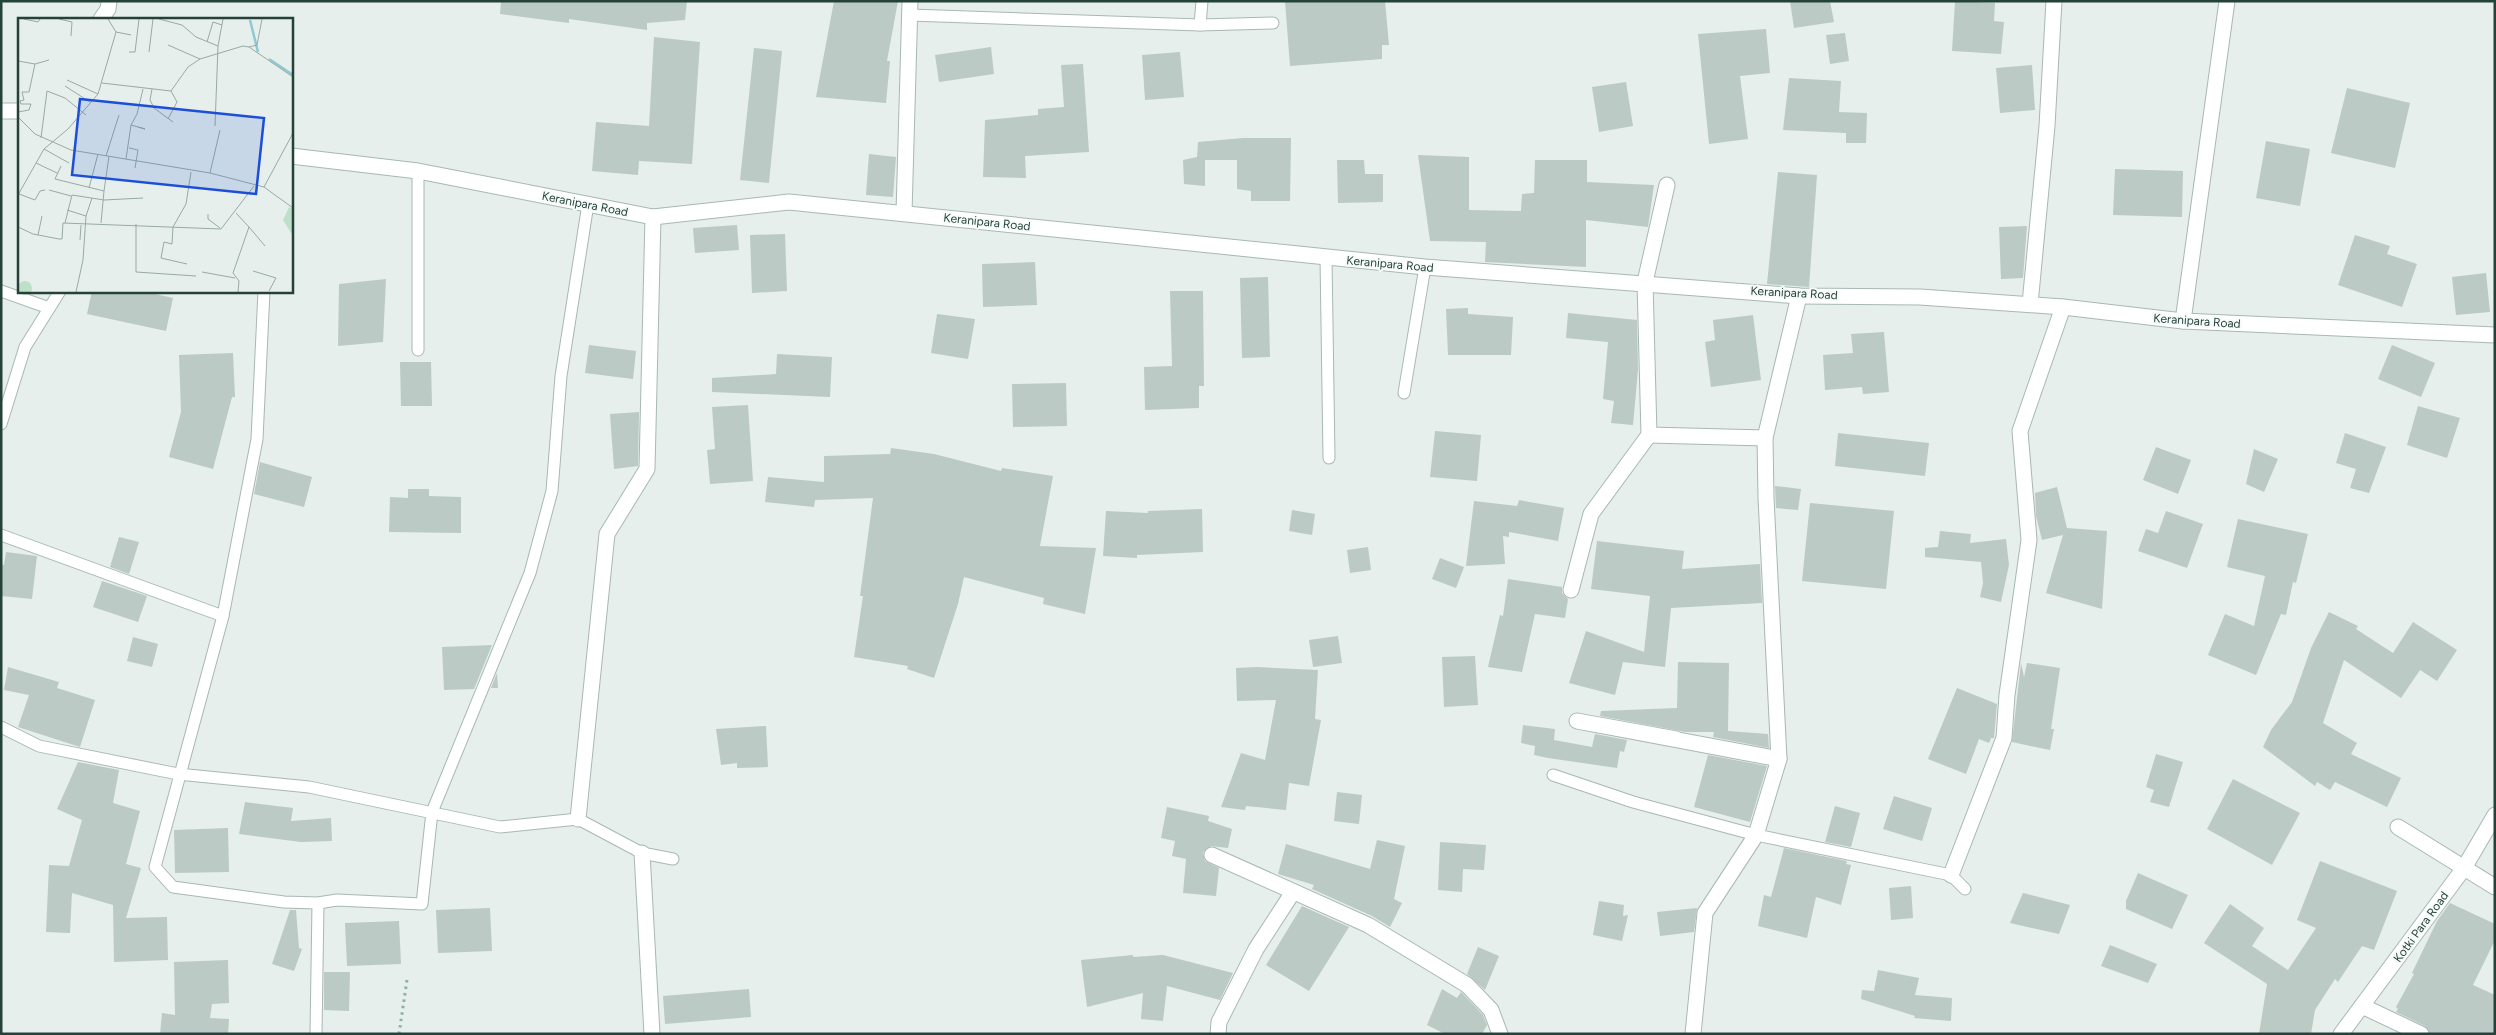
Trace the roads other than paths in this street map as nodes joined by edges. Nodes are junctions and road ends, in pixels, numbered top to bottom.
1 (109, 1) edge
2 (1202, 1) edge
3 (2054, 1) edge
4 (2227, 1) edge
5 (910, 8) edge
6 (102, 18) edge
7 (1272, 23) dead end
8 (1200, 25) junction
9 (1, 111) edge
10 (18, 111) edge
11 (292, 156) edge
12 (418, 171) junction
13 (1667, 184) dead end
14 (588, 204) junction
15 (904, 213) junction
16 (653, 217) junction
17 (1326, 258) junction
18 (1425, 267) junction
19 (1645, 282) junction
20 (1, 291) edge
21 (59, 292) edge
22 (264, 292) edge
23 (1799, 296) junction
24 (2030, 304) junction
25 (2063, 307) junction
26 (49, 308) junction
27 (2184, 321) junction
28 (2495, 335) edge
29 (418, 350) dead end
30 (1404, 393) dead end
31 (1, 424) edge
32 (1649, 435) junction
33 (1765, 438) junction
34 (1330, 458) dead end
35 (1, 535) edge
36 (1571, 590) dead end
37 (222, 616) junction
38 (1, 727) edge
39 (1676, 739) dead end
40 (1779, 758) junction
41 (1553, 775) dead end
42 (432, 812) junction
43 (2495, 815) edge
44 (578, 819) junction
45 (2398, 828) dead end
46 (1756, 835) junction
47 (642, 853) junction
48 (1212, 854) dead end
49 (672, 859) dead end
50 (2464, 868) junction
51 (1951, 875) junction
52 (2495, 887) edge
53 (1965, 890) dead end
54 (1293, 892) junction
55 (318, 903) junction
56 (2362, 1006) junction
57 (316, 1034) edge
58 (652, 1034) edge
59 (1218, 1034) edge
60 (1500, 1034) edge
61 (1692, 1034) edge
62 (2341, 1034) edge
63 (2421, 1034) edge

1 - 6 street
2 - 8 lane
3 - 24 street
4 - 27 street
5 - 8 lane
5 - 15 street
7 - 8 lane
9 - 10 street
11 - 12 street, Keranipara Road
12 - 14 street, Keranipara Road
12 - 29 lane
13 - 19 street
14 - 16 street, Keranipara Road
14 - 42 lane
15 - 16 street, Keranipara Road
15 - 17 street, Keranipara Road
16 - 44 street
17 - 18 street, Keranipara Road
17 - 34 lane
18 - 19 street, Keranipara Road
18 - 30 lane
19 - 23 street, Keranipara Road
19 - 32 street
20 - 26 lane
21 - 26 lane
22 - 37 lane
23 - 24 street, Keranipara Road
23 - 33 street
24 - 25 street, Keranipara Road
25 - 27 street, Keranipara Road
25 - 51 street
26 - 31 lane
27 - 28 street, Keranipara Road
32 - 33 street
32 - 36 street
33 - 40 street
35 - 37 lane
37 - 55 lane
38 - 42 lane
39 - 40 street
40 - 46 street
41 - 46 lane
42 - 44 lane
42 - 55 lane
43 - 50 street, Kotki Para Road
44 - 47 lane
45 - 50 street
46 - 51 lane
46 - 61 street
47 - 49 lane
47 - 58 street
48 - 54 street
50 - 52 street
50 - 56 street, Kotki Para Road
51 - 53 lane
54 - 59 street
54 - 60 street
55 - 57 lane
56 - 62 street, Kotki Para Road
56 - 63 street

